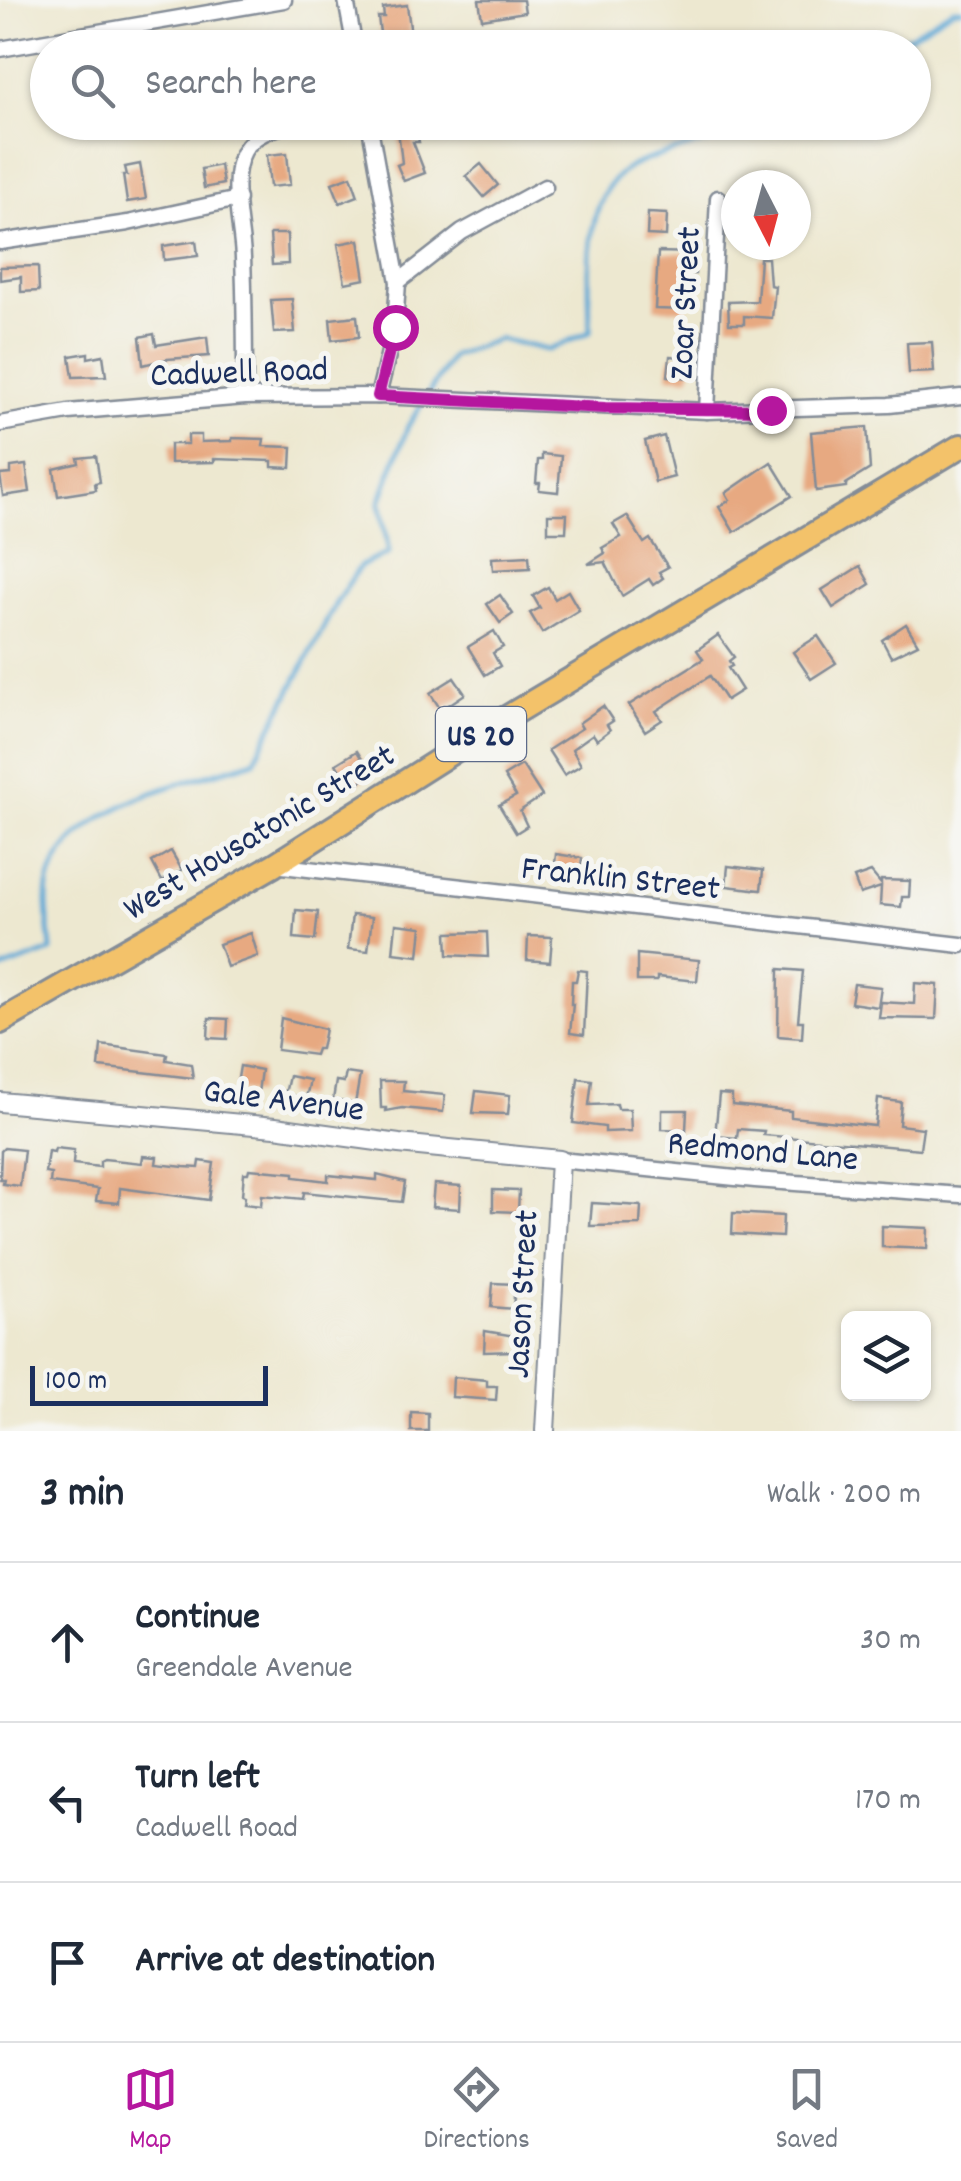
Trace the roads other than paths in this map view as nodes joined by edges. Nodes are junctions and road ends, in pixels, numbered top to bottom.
1 (284, 0) edge
2 (346, 0) edge
3 (114, 30) edge
4 (351, 30) edge
5 (30, 45) edge
6 (0, 50) edge
7 (252, 140) edge
8 (372, 140) edge
9 (544, 186) dead end
10 (718, 198) dead end
11 (238, 199) junction
12 (0, 242) edge
13 (398, 282) junction
14 (378, 396) junction
15 (245, 397) junction
16 (961, 397) edge
17 (707, 410) junction
18 (0, 424) edge
19 (961, 446) edge
20 (274, 866) junction
21 (961, 946) edge
22 (0, 1022) edge
23 (0, 1102) edge
24 (560, 1160) junction
25 (961, 1194) edge
26 (545, 1431) edge

1 - 3 street
2 - 4 street
5 - 6 street
7 - 11 street
8 - 13 street
9 - 13 street
10 - 17 street, Zoar Street
11 - 12 street
11 - 15 street
13 - 14 street
14 - 15 street, Cadwell Road
14 - 17 street, Cadwell Road
15 - 18 street, Cadwell Road
16 - 17 street, Cadwell Road
19 - 20 highway, West Housatonic Street / US 20
20 - 21 street, Franklin Street
20 - 22 highway, West Housatonic Street / US 20
23 - 24 street, Gale Avenue
24 - 25 street, Redmond Lane
24 - 26 street, Jason Street

